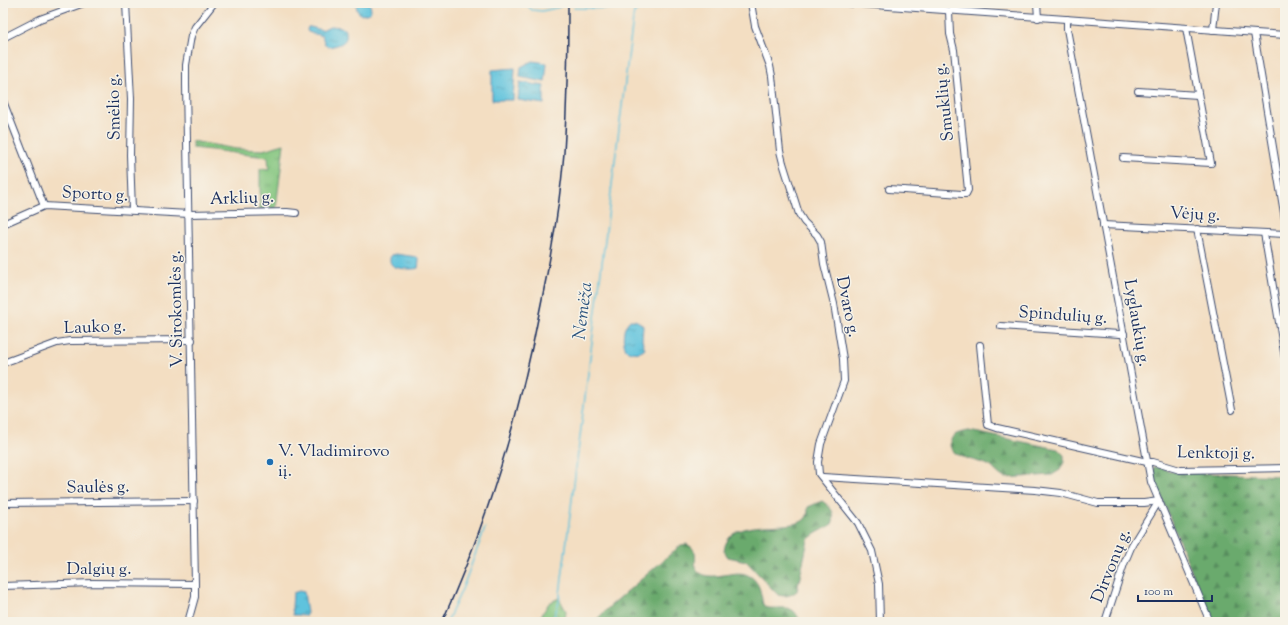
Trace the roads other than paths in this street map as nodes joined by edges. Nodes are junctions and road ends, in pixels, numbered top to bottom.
1 (84, 3) edge
2 (126, 3) edge
3 (214, 3) edge
4 (751, 3) edge
5 (847, 3) edge
6 (1037, 3) edge
7 (1216, 3) edge
8 (949, 11) junction
9 (1038, 18) junction
10 (1066, 19) junction
11 (1186, 28) junction
12 (1213, 30) junction
13 (1254, 33) junction
14 (1285, 35) edge
15 (3, 38) edge
16 (1138, 91) dead end
17 (1198, 95) junction
18 (3, 101) edge
19 (1123, 158) dead end
20 (889, 189) dead end
21 (44, 206) junction
22 (132, 210) junction
23 (296, 213) dead end
24 (189, 214) junction
25 (1285, 219) edge
26 (3, 224) edge
27 (1103, 225) junction
28 (1197, 229) junction
29 (1264, 233) junction
30 (1285, 234) edge
31 (1000, 326) dead end
32 (1124, 334) junction
33 (192, 340) junction
34 (980, 345) dead end
35 (1285, 358) edge
36 (3, 363) edge
37 (1232, 410) dead end
38 (1147, 462) junction
39 (1285, 468) edge
40 (823, 477) junction
41 (194, 501) junction
42 (1159, 501) junction
43 (3, 503) edge
44 (196, 584) junction
45 (3, 586) edge
46 (188, 622) edge
47 (880, 622) edge
48 (1105, 622) edge
49 (1210, 622) edge

1 - 15 street
2 - 22 street, Smėlio g.
3 - 24 street, V. Sirokomlės g.
4 - 40 street, Dvaro g.
5 - 8 street
6 - 9 street
7 - 12 street
8 - 9 street
8 - 20 street, Smuklių g.
9 - 10 street
10 - 11 street
10 - 27 street, Lyglaukių g.
11 - 12 street
11 - 17 street
12 - 13 street
13 - 14 street
13 - 25 street
16 - 17 street
17 - 19 street
18 - 21 street
21 - 22 street, Sporto g.
21 - 26 street, Sporto g.
22 - 24 street, Sporto g.
23 - 24 street, Arklių g.
24 - 33 street, V. Sirokomlės g.
27 - 28 street, Vėjų g.
27 - 32 street, Lyglaukių g.
28 - 29 street, Vėjų g.
28 - 37 street
29 - 30 street, Vėjų g.
29 - 35 street
31 - 32 street, Spindulių g.
32 - 38 street, Lyglaukių g.
33 - 36 street, Lauko g.
33 - 41 street, V. Sirokomlės g.
34 - 38 street, Lenktoji g.
38 - 39 street, Lenktoji g.
38 - 42 street, Lyglaukių g.
40 - 42 street
40 - 47 street, Dvaro g.
41 - 43 street, Saulės g.
41 - 44 street, V. Sirokomlės g.
42 - 48 street, Dirvonų g.
42 - 49 street, Lyglaukių g.
44 - 45 street, Dalgių g.
44 - 46 street, V. Sirokomlės g.

